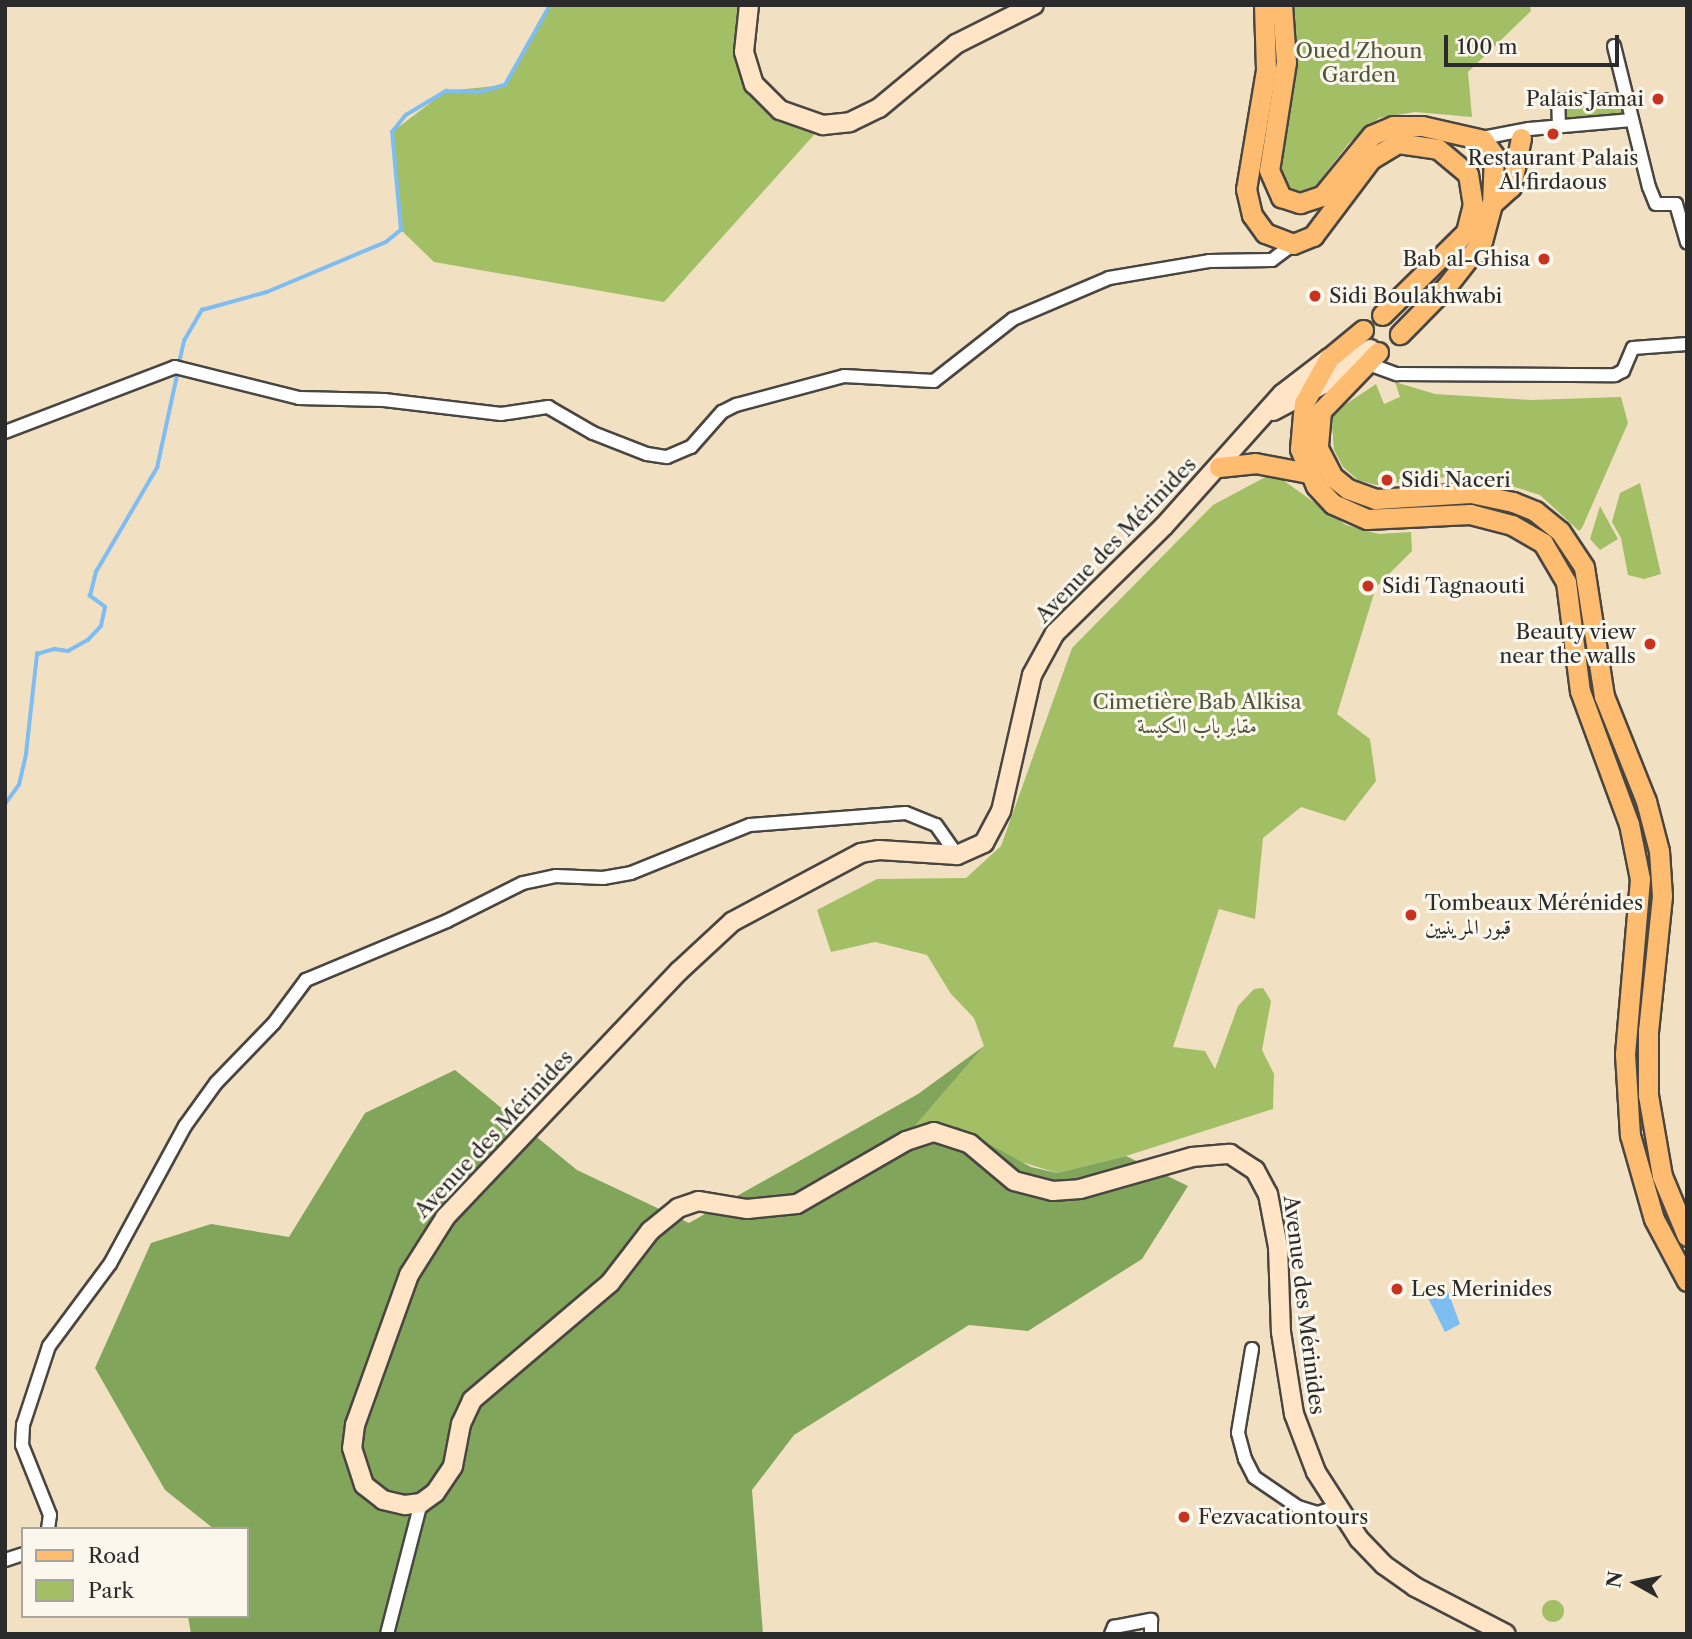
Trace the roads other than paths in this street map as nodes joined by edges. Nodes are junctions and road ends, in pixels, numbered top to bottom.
1 (749, 5) edge
2 (1034, 5) edge
3 (1264, 5) edge
4 (1282, 5) edge
5 (1614, 46) dead end
6 (1627, 100) junction
7 (1632, 120) junction
8 (1559, 126) junction
9 (1525, 133) junction
10 (1475, 139) junction
11 (1492, 166) junction
12 (1492, 204) junction
13 (1687, 242) edge
14 (1293, 243) junction
15 (1382, 315) junction
16 (1363, 330) junction
17 (1400, 334) junction
18 (1687, 344) edge
19 (1371, 355) junction
20 (1329, 358) junction
21 (1307, 394) junction
22 (1266, 414) junction
23 (5, 432) edge
24 (1219, 467) junction
25 (1308, 473) junction
26 (957, 855) junction
27 (1687, 1236) edge
28 (1687, 1281) edge
29 (1252, 1349) dead end
30 (421, 1503) junction
31 (1337, 1507) junction
32 (48, 1527) edge
33 (387, 1634) edge
34 (1111, 1634) edge
35 (1151, 1634) edge
36 (1506, 1634) edge

1 - 2 main road
3 - 14 main road
4 - 10 main road
5 - 6 street
6 - 7 street
6 - 8 street
7 - 8 street
7 - 13 street
8 - 9 street
9 - 10 street
9 - 11 street
9 - 12 main road
10 - 11 main road
11 - 12 main road
12 - 17 main road
14 - 15 main road
14 - 23 street
15 - 16 main road
15 - 17 main road
16 - 19 main road
16 - 20 main road
17 - 19 main road
18 - 19 street
19 - 21 main road
19 - 27 main road
20 - 21 main road
20 - 22 main road, Avenue des Mérinides
21 - 22 main road
21 - 25 main road
22 - 24 main road, Avenue des Mérinides
24 - 25 main road
24 - 26 main road, Avenue des Mérinides
25 - 28 main road
26 - 30 main road, Avenue des Mérinides
26 - 32 street
29 - 31 street
30 - 31 main road, Avenue des Mérinides
30 - 33 street
31 - 36 main road, Avenue des Mérinides
34 - 35 street

